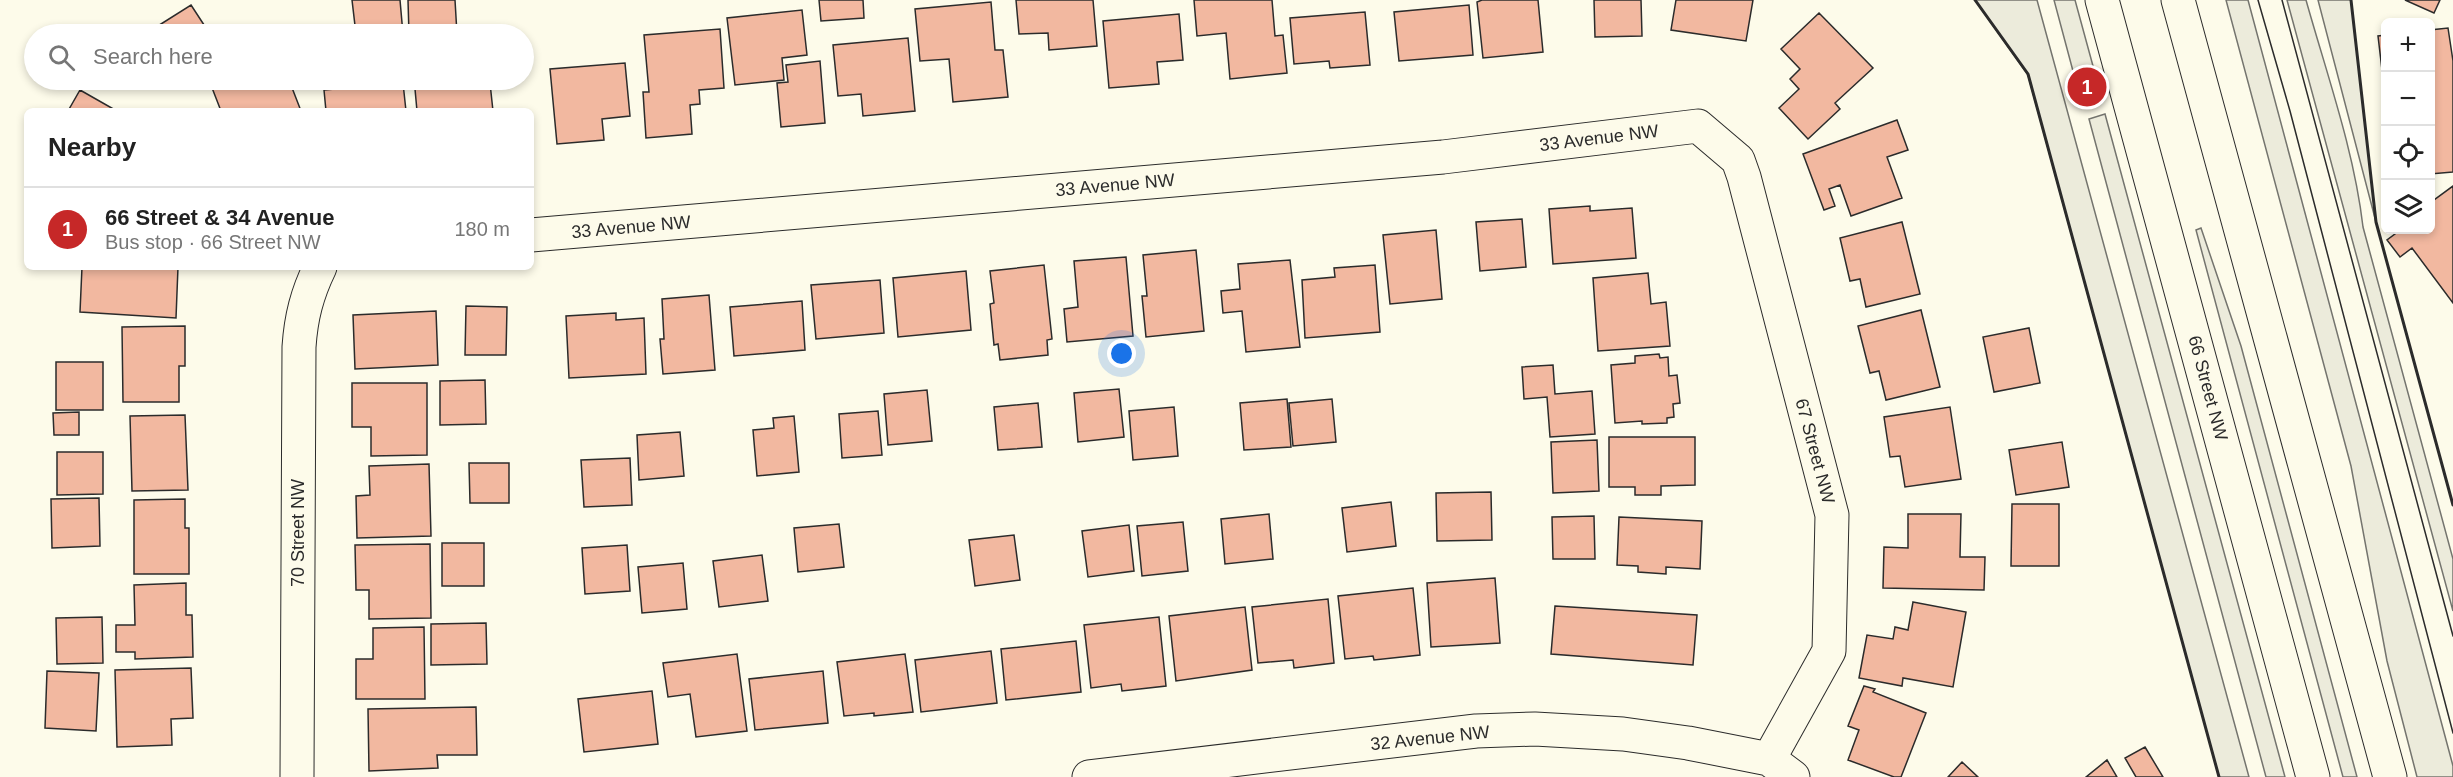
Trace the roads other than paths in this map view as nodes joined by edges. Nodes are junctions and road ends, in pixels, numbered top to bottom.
1 (2102, 0) edge
2 (2178, 1) edge
3 (1698, 126) joint
4 (534, 235) edge
5 (314, 278) edge
6 (1781, 768) edge
7 (297, 777) edge
8 (1089, 777) edge
9 (2313, 777) edge
10 (2390, 777) edge

1 - 9 street, 66 Street NW
2 - 10 street
3 - 4 street, 33 Avenue NW
3 - 6 street, 67 Street NW
5 - 7 street, 70 Street NW
6 - 8 street, 32 Avenue NW

